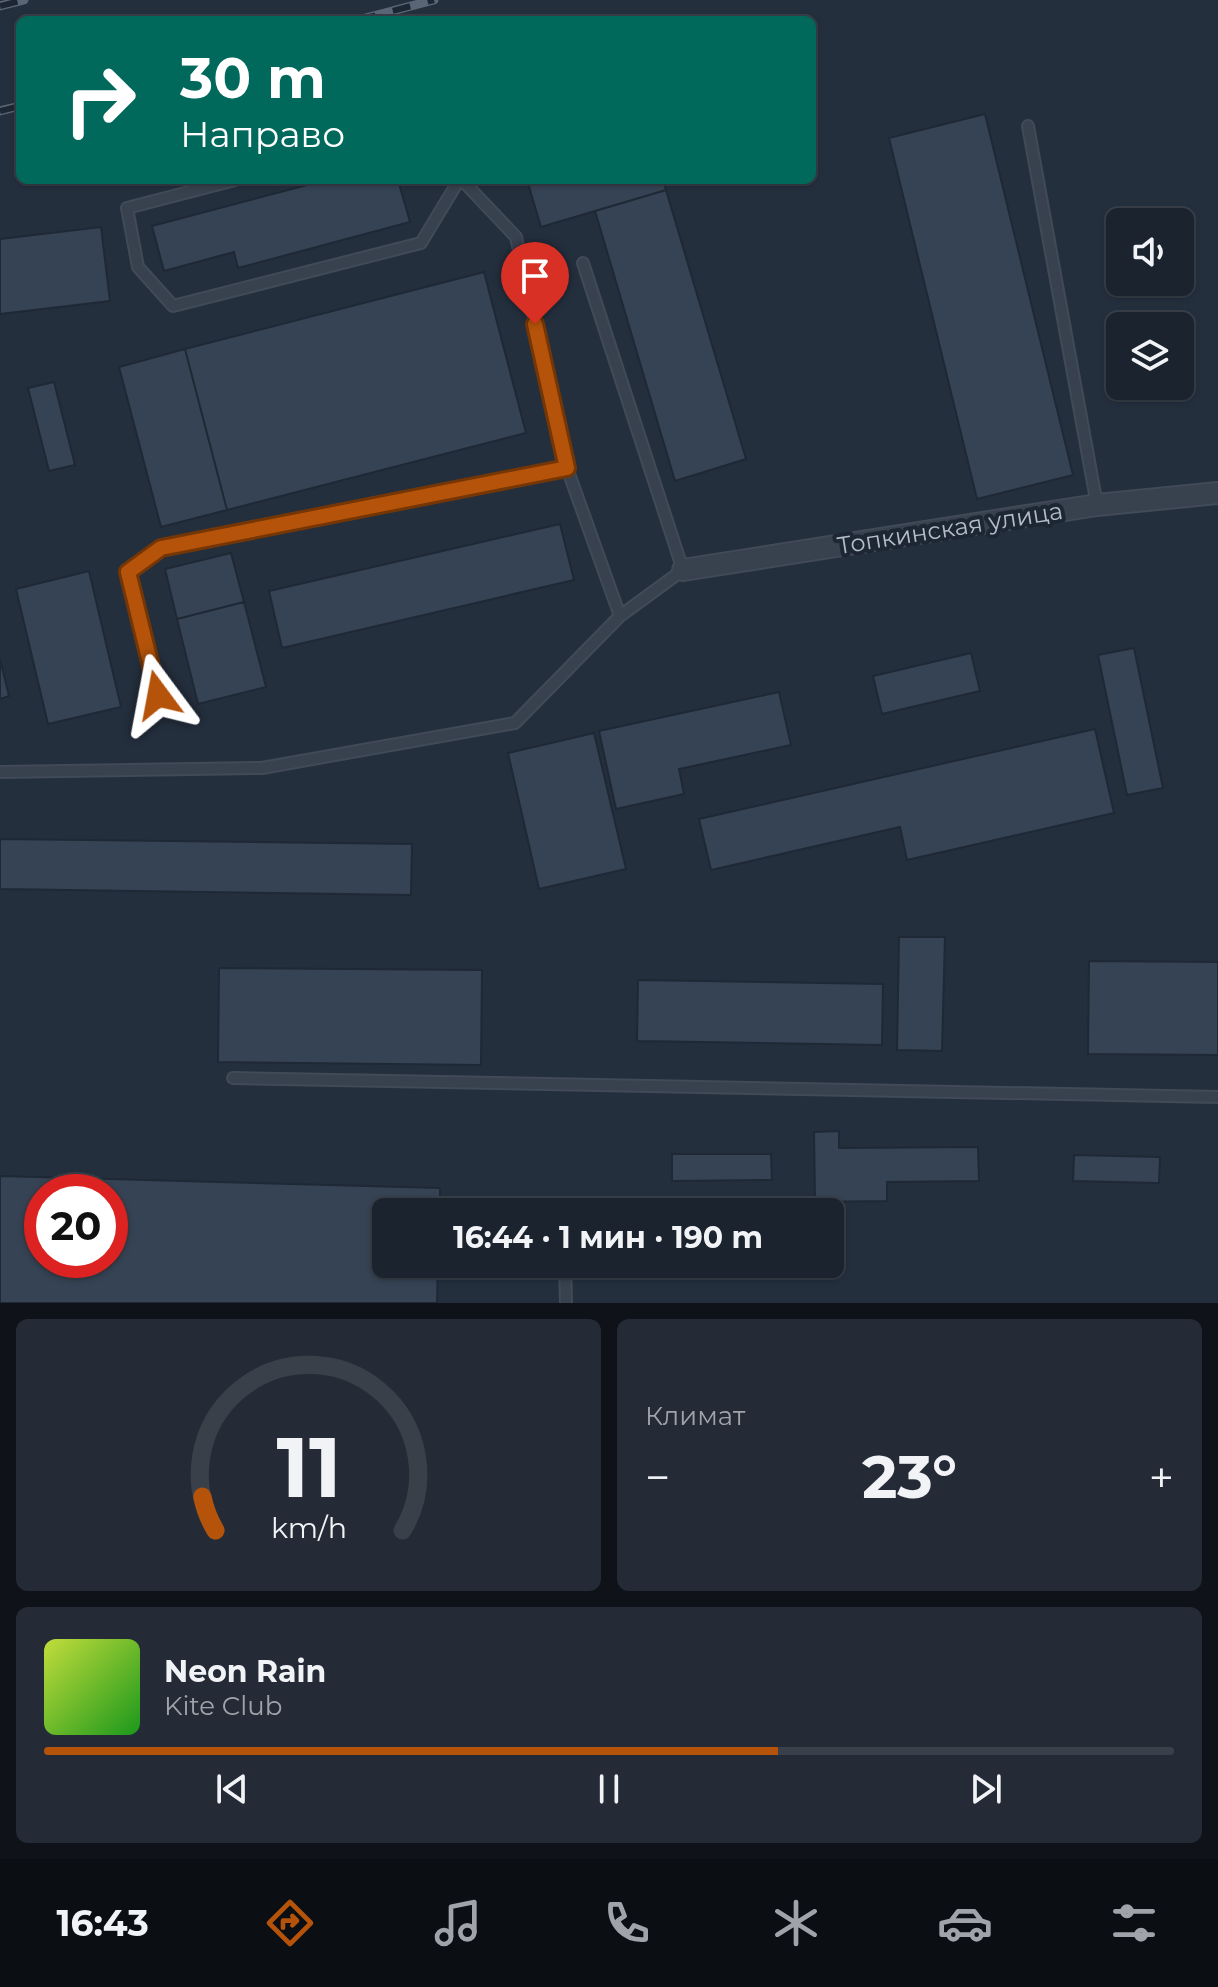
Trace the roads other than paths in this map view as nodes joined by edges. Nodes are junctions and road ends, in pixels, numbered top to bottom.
1 (1028, 126) dead end
2 (220, 184) edge
3 (458, 184) edge
4 (465, 184) edge
5 (583, 263) dead end
6 (567, 468) junction
7 (1218, 493) edge
8 (1097, 505) junction
9 (683, 570) junction
10 (620, 616) junction
11 (158, 695) dead end
12 (0, 772) edge
13 (233, 1078) dead end
14 (1218, 1097) edge
15 (565, 1278) edge
16 (566, 1303) edge

1 - 8 lane
2 - 3 lane
4 - 6 lane
5 - 9 lane
6 - 10 lane
6 - 11 lane
7 - 8 street, Топкинская улица
8 - 9 street, Топкинская улица
9 - 10 lane
10 - 12 lane
13 - 14 lane
15 - 16 lane

